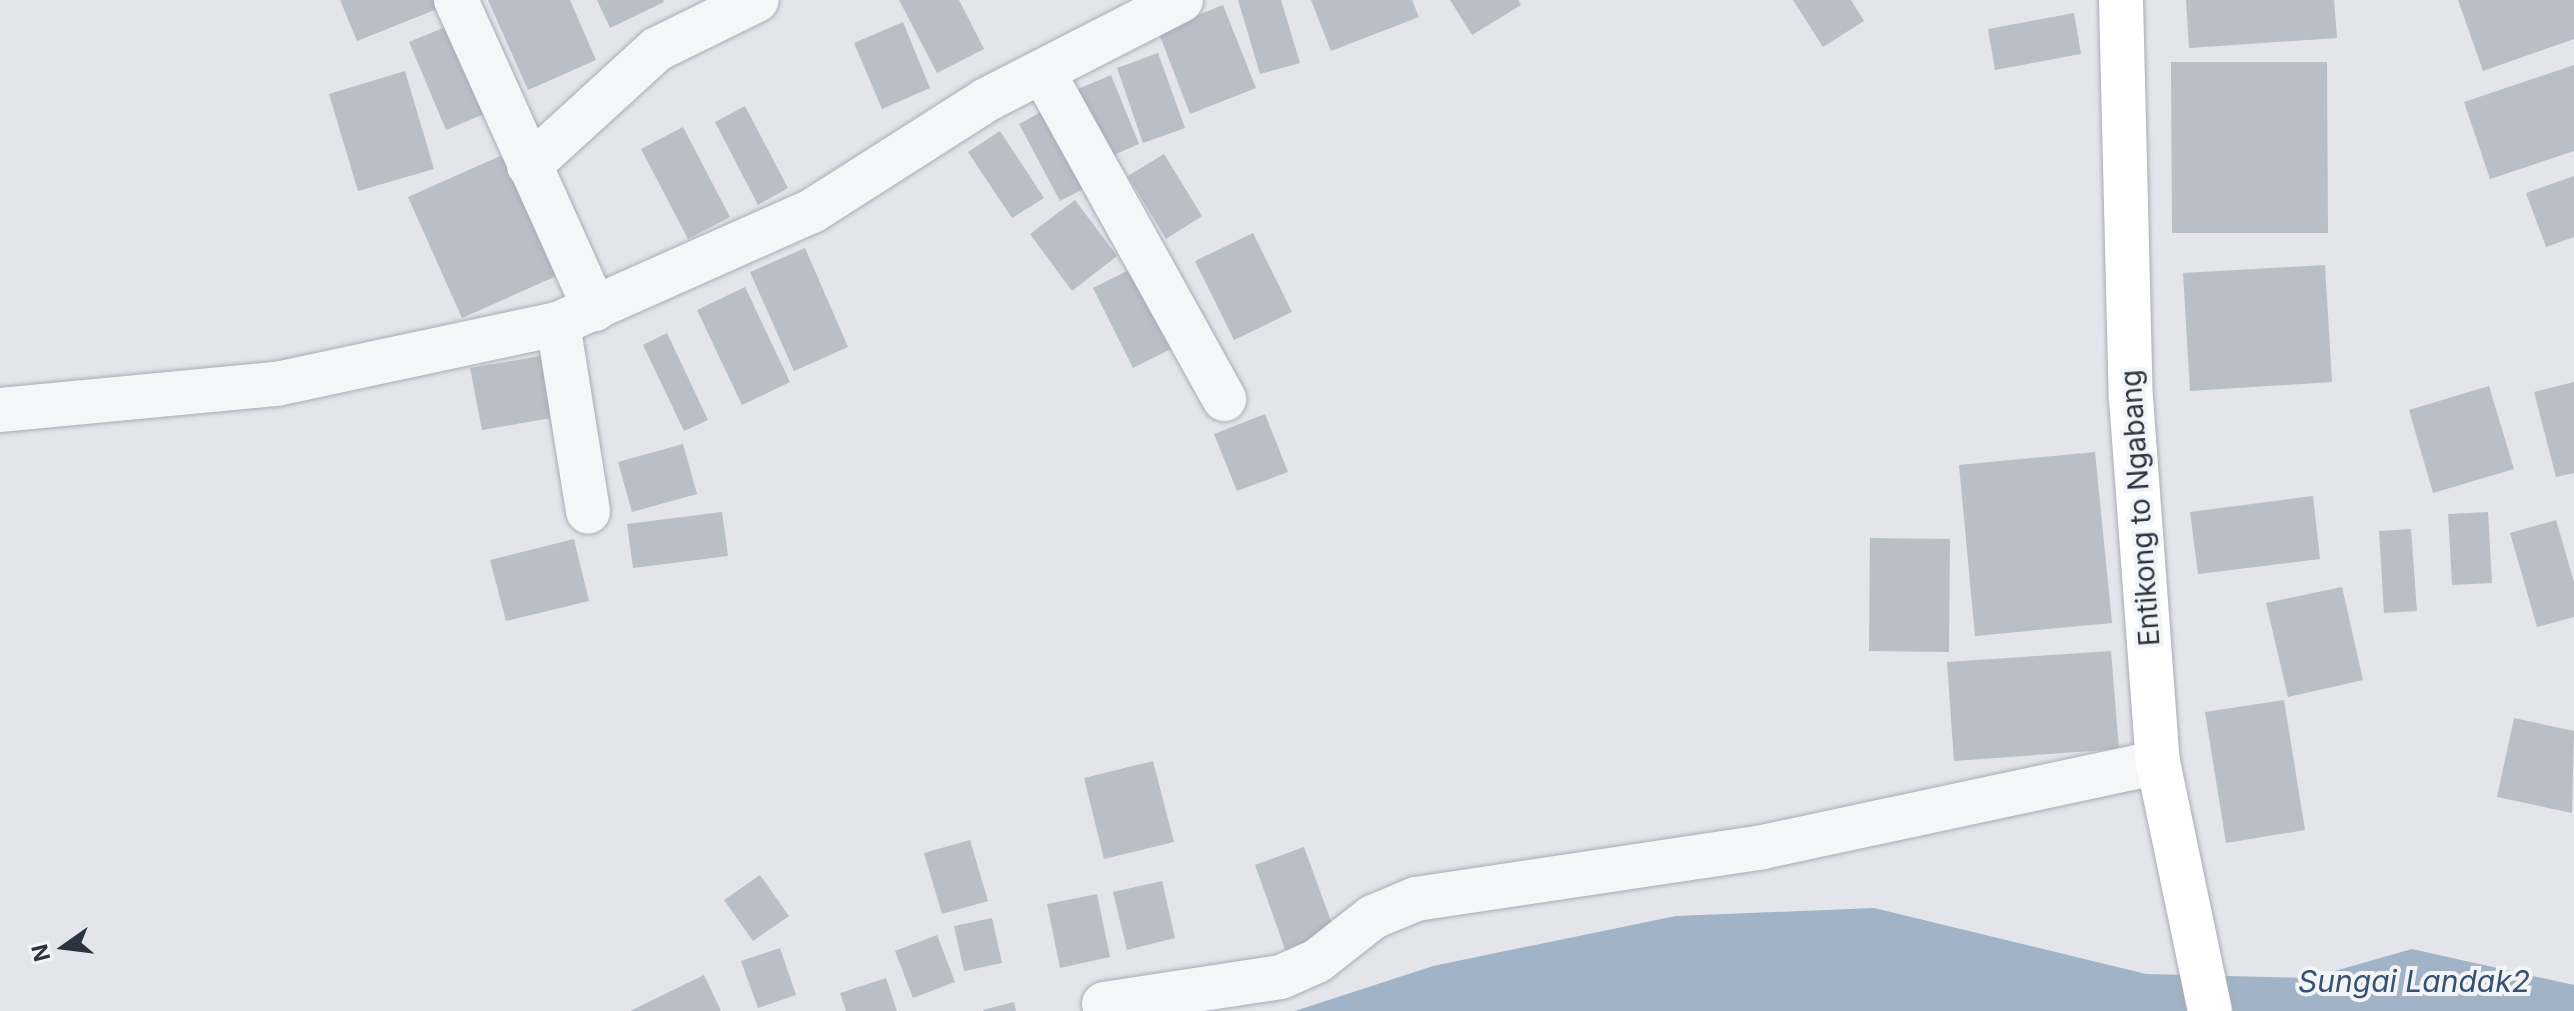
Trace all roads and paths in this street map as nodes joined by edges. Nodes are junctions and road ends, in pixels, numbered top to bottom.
1 (456, 0) edge
2 (757, 0) edge
3 (1181, 0) edge
4 (2121, 0) edge
5 (1129, 12) edge
6 (1043, 72) junction
7 (529, 166) junction
8 (577, 316) junction
9 (1224, 399) dead end
10 (0, 410) edge
11 (588, 512) dead end
12 (2158, 762) junction
13 (1104, 1004) dead end
14 (2210, 1011) edge

1 - 7 street
2 - 7 street
3 - 5 street
4 - 12 highway, Entikong to Ngabang
5 - 6 street
6 - 8 street
6 - 9 street
7 - 8 street
8 - 10 street
8 - 11 street
12 - 13 street
12 - 14 highway, Entikong to Ngabang

